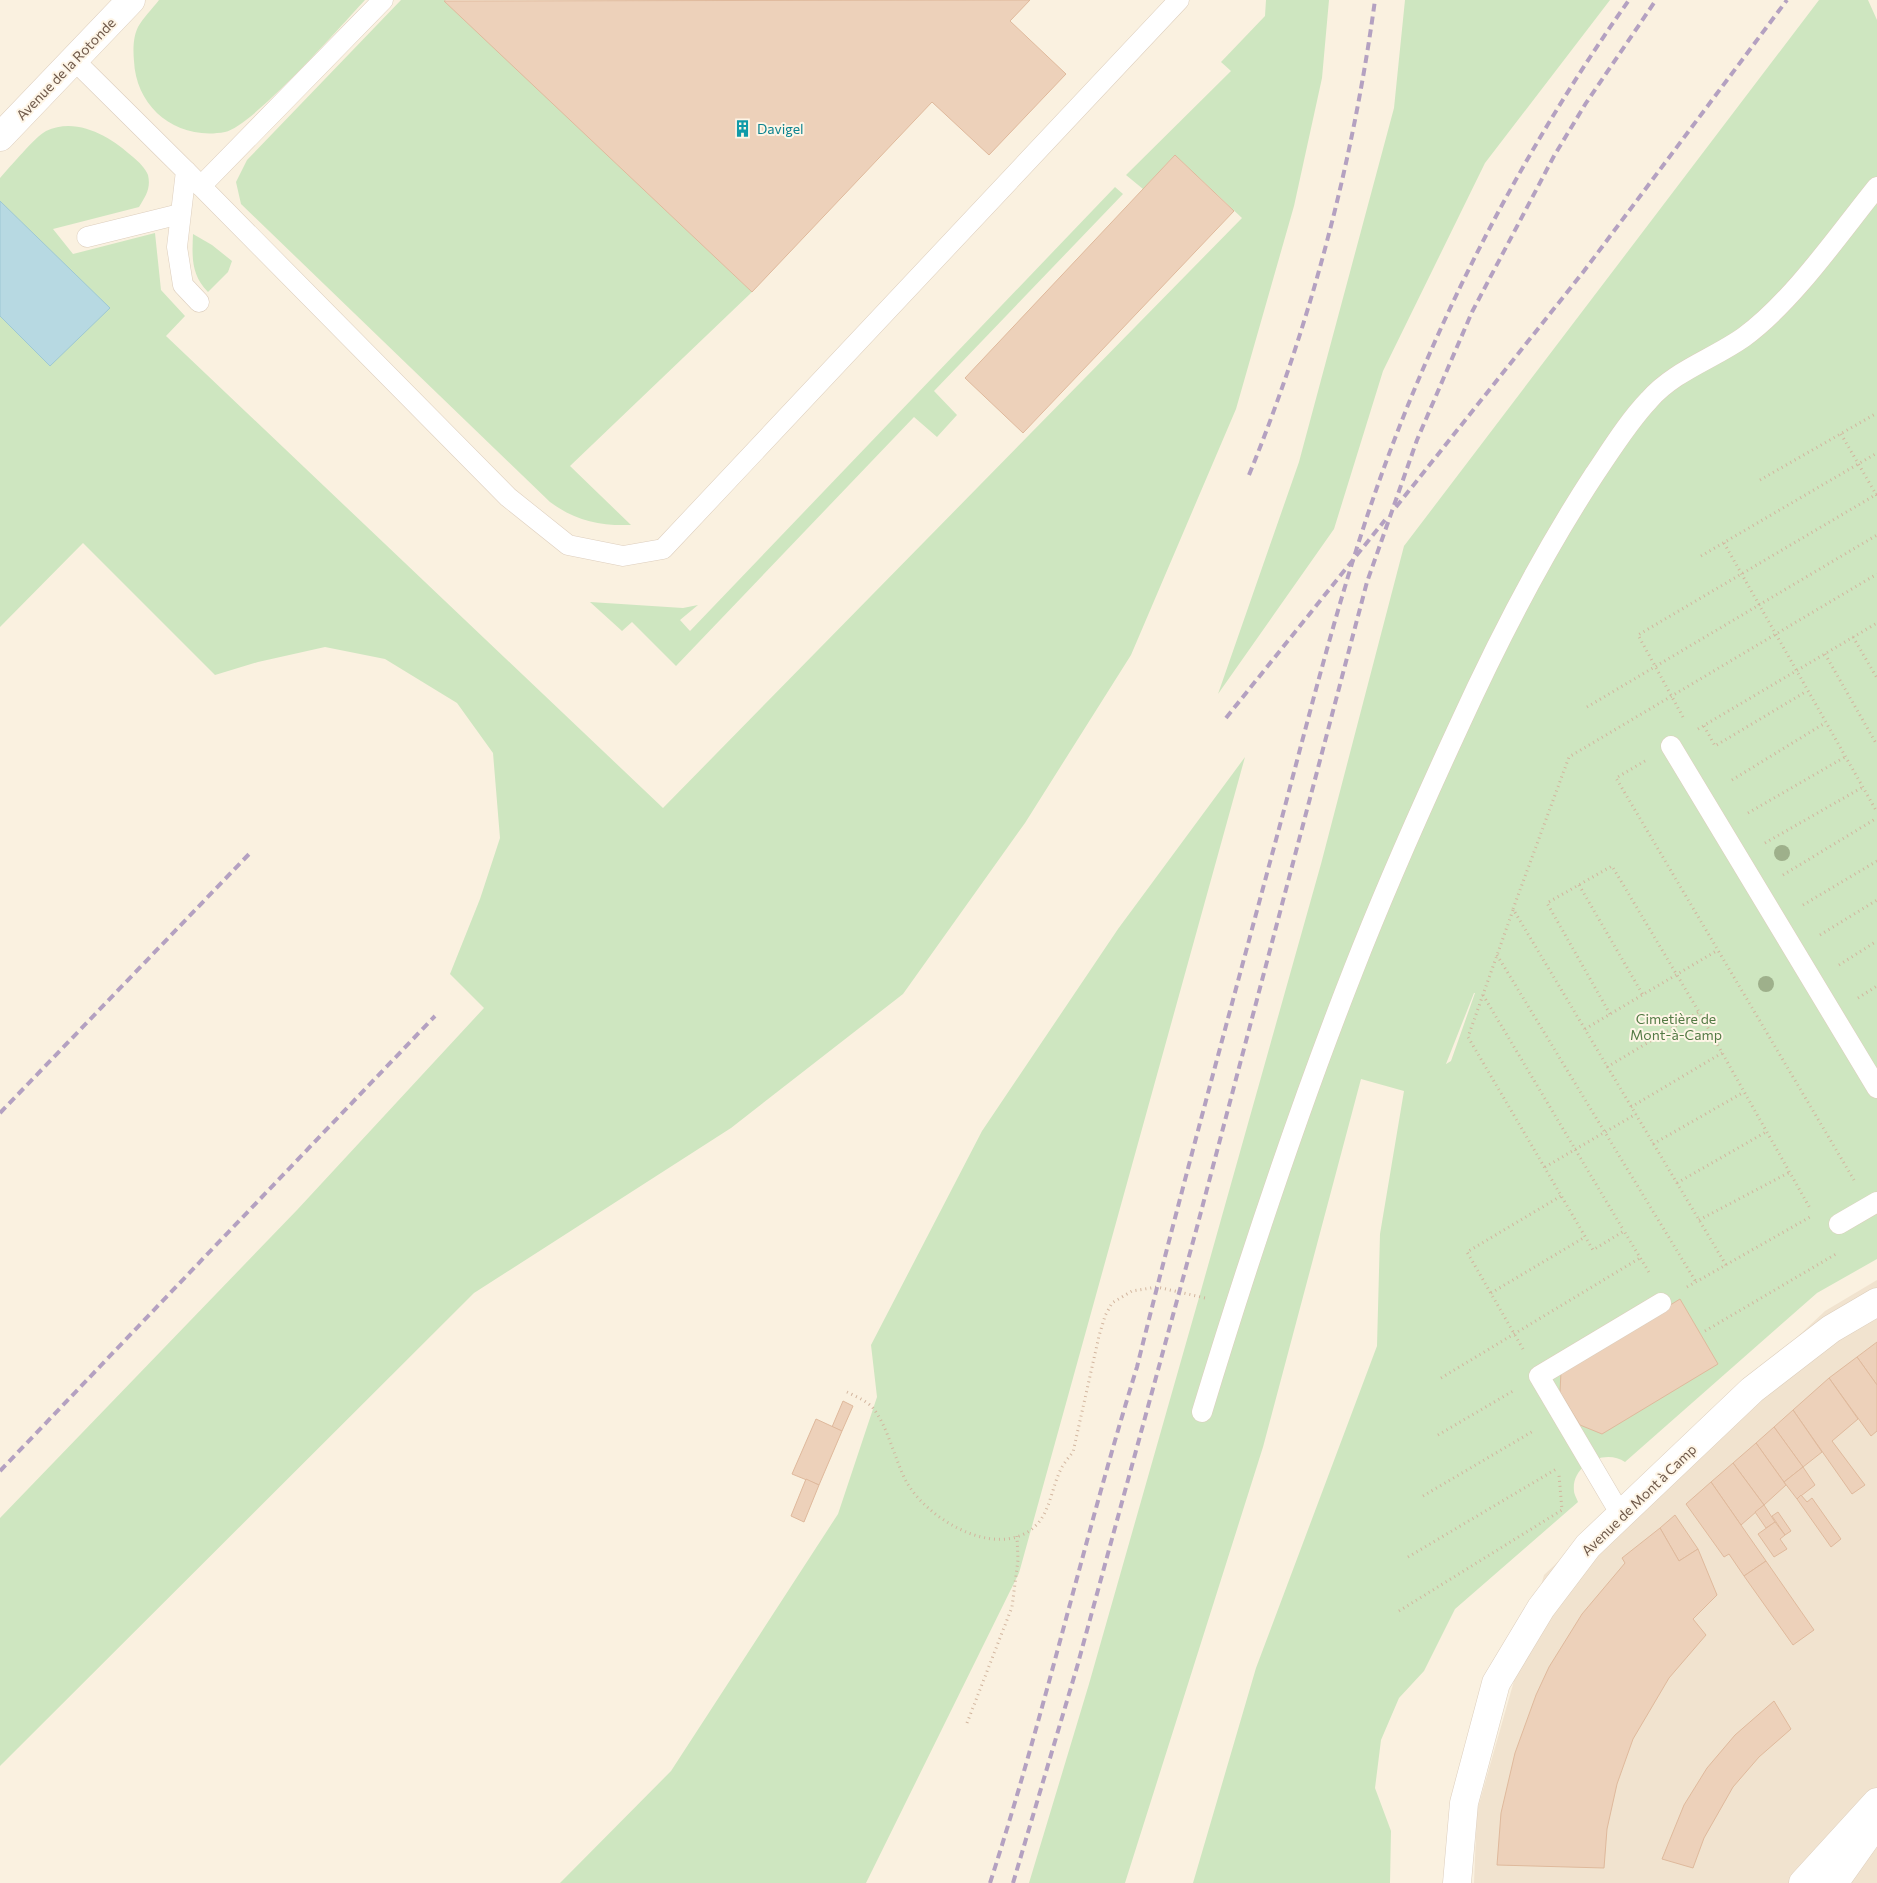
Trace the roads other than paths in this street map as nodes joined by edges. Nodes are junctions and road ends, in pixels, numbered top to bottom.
1 (131, 0) edge
2 (383, 0) edge
3 (1178, 0) edge
4 (74, 60) junction
5 (0, 137) edge
6 (186, 171) junction
7 (201, 186) junction
8 (1877, 187) edge
9 (180, 214) junction
10 (87, 238) dead end
11 (199, 302) dead end
12 (1671, 746) dead end
13 (1877, 1088) edge
14 (1877, 1202) edge
15 (1838, 1224) road end
16 (1663, 1301) road end
17 (1877, 1302) edge
18 (1202, 1412) dead end
19 (1621, 1515) junction
20 (1877, 1802) edge
21 (1877, 1821) edge
22 (1458, 1880) edge
23 (1803, 1883) edge
24 (1834, 1883) edge

1 - 4 street, Avenue de la Rotonde
2 - 7 lane
3 - 7 lane
4 - 5 street, Avenue de la Rotonde
4 - 6 lane
6 - 7 lane
6 - 9 lane
8 - 18 lane
9 - 10 lane
9 - 11 lane
12 - 13 lane
14 - 15 lane
16 - 19 lane
17 - 19 street, Avenue de Mont à Camp
19 - 22 street, Avenue de Mont à Camp
20 - 23 street
21 - 24 street

